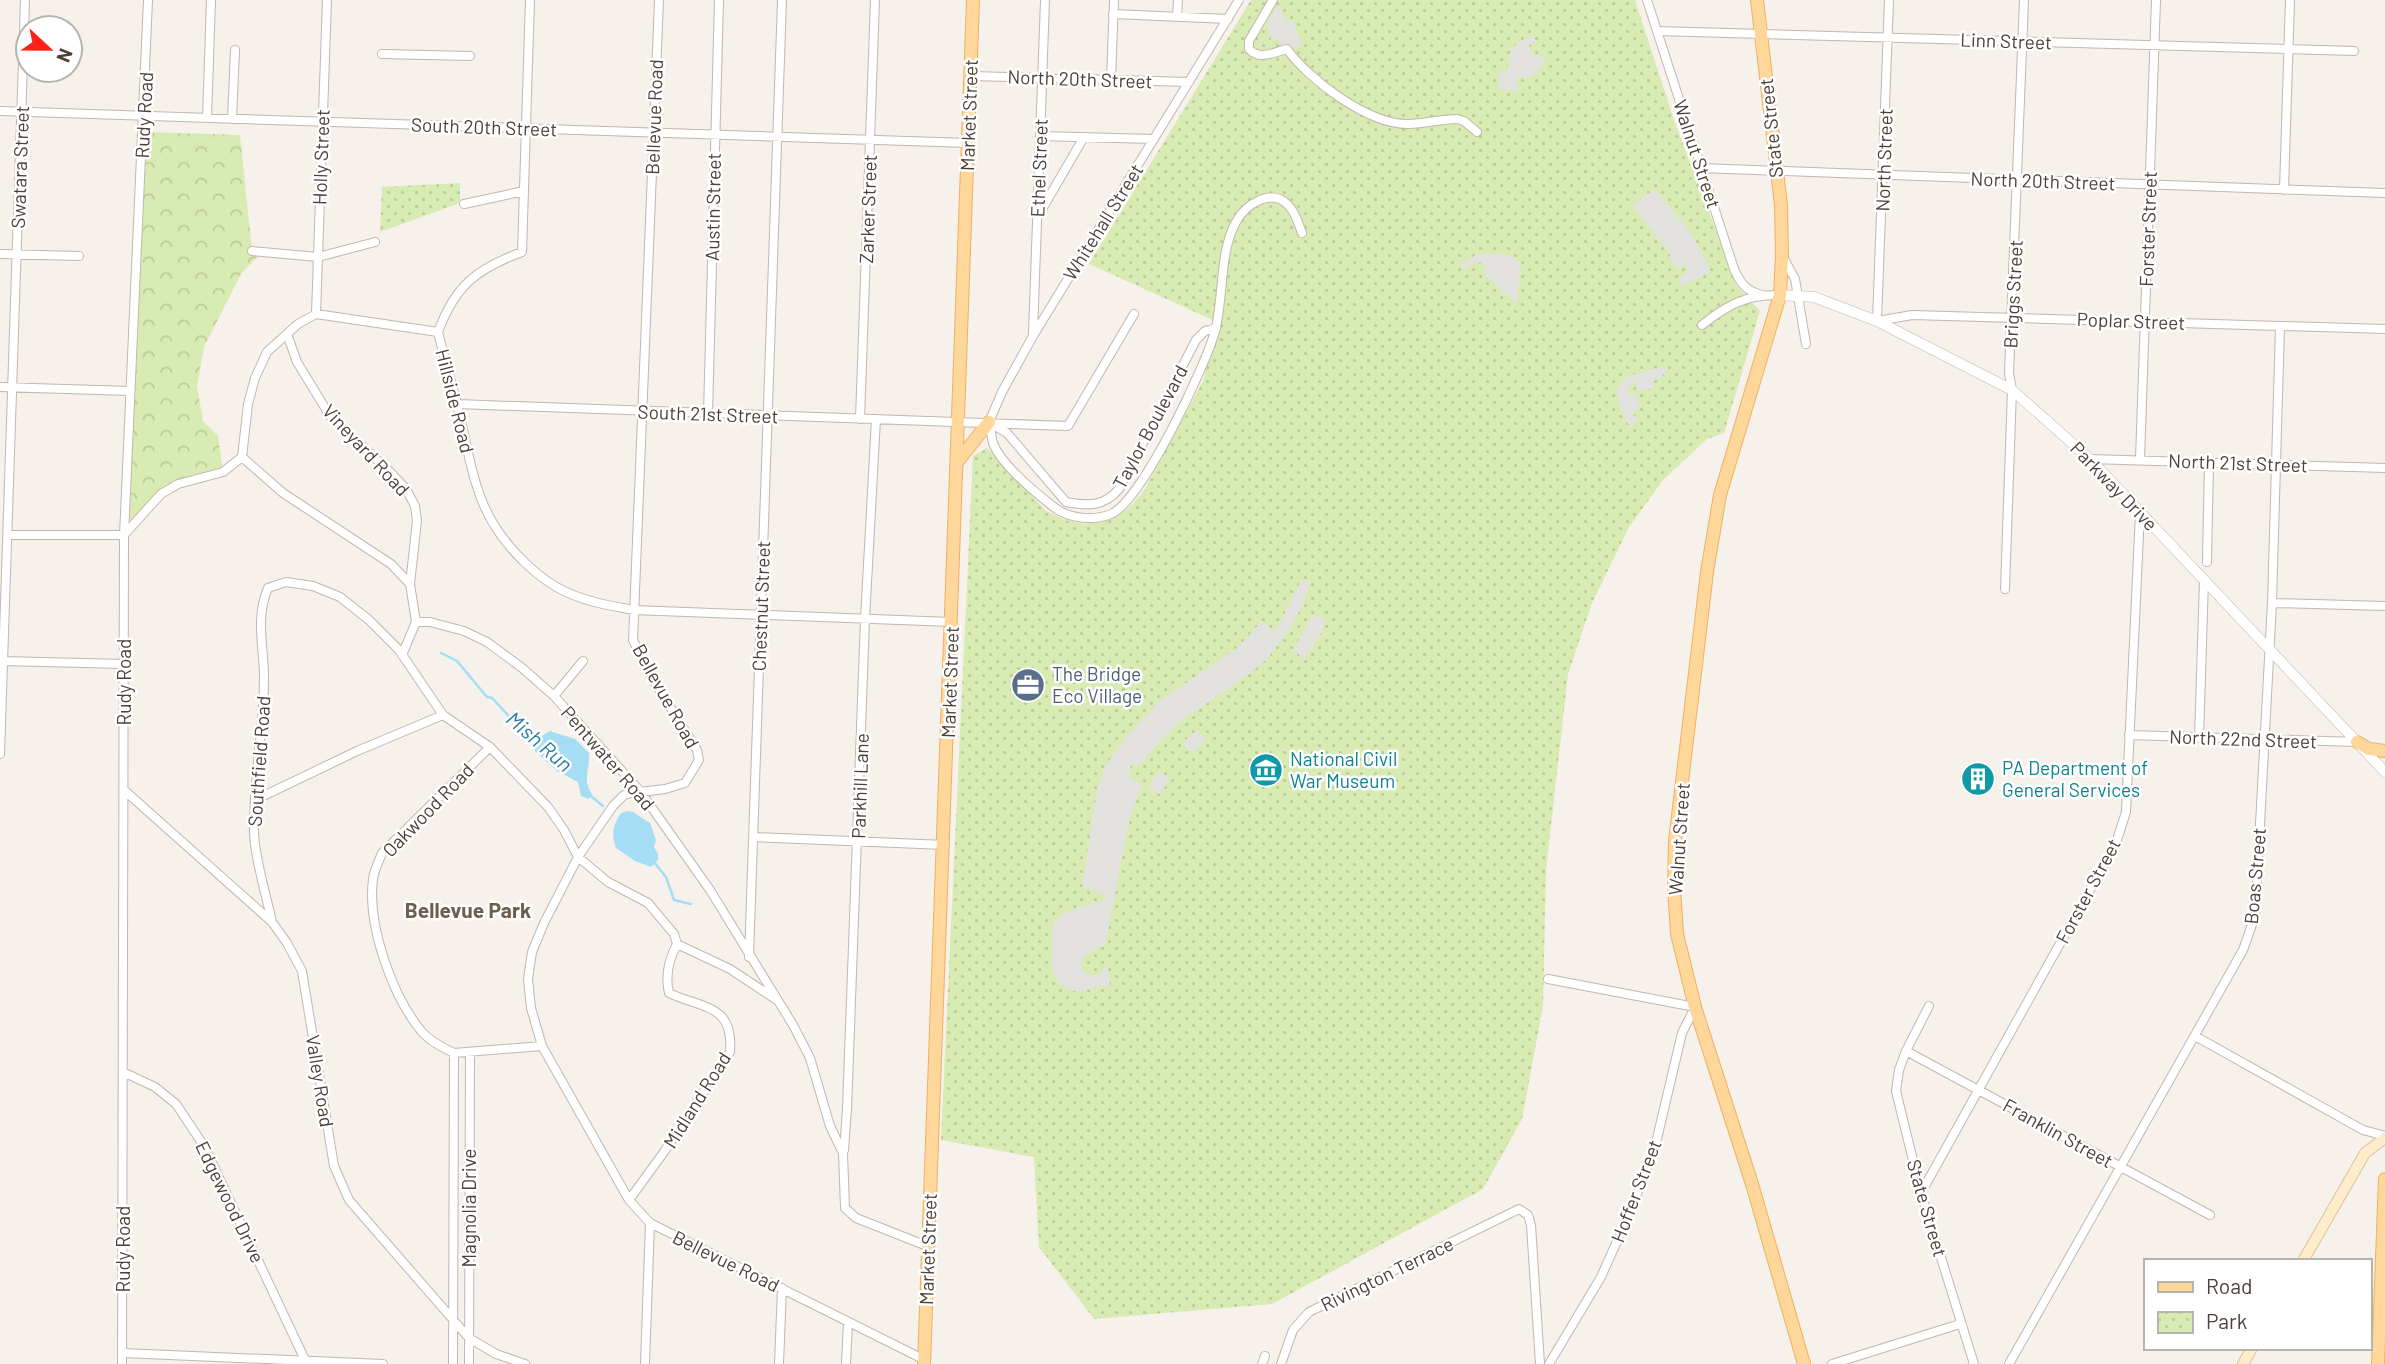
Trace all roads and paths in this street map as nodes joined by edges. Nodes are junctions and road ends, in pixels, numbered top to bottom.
1 (25, 0) edge
2 (148, 0) edge
3 (211, 0) edge
4 (327, 0) edge
5 (530, 0) edge
6 (659, 0) edge
7 (719, 0) edge
8 (782, 0) edge
9 (875, 0) edge
10 (973, 0) edge
11 (1045, 0) edge
12 (1114, 0) edge
13 (1178, 0) edge
14 (1239, 0) edge
15 (1273, 0) edge
16 (1647, 0) edge
17 (1757, 0) edge
18 (1889, 0) edge
19 (2024, 0) edge
20 (2156, 0) edge
21 (2290, 0) edge
22 (1113, 14) junction
23 (1177, 16) junction
24 (1228, 19) junction
25 (1657, 31) junction
26 (1761, 34) junction
27 (1888, 38) junction
28 (2023, 42) junction
29 (2155, 45) junction
30 (2289, 49) junction
31 (235, 50) dead end
32 (2354, 51) dead end
33 (382, 54) dead end
34 (470, 56) dead end
35 (971, 76) junction
36 (1042, 78) junction
37 (1111, 80) junction
38 (1189, 82) junction
39 (0, 111) edge
40 (22, 112) junction
41 (144, 116) junction
42 (207, 118) junction
43 (232, 119) junction
44 (323, 122) junction
45 (526, 129) junction
46 (1477, 132) dead end
47 (654, 133) junction
48 (714, 135) junction
49 (1040, 136) junction
50 (777, 137) junction
51 (1084, 137) junction
52 (1154, 139) junction
53 (870, 140) junction
54 (968, 143) junction
55 (1701, 168) junction
56 (1776, 171) junction
57 (1883, 175) junction
58 (2018, 180) junction
59 (2150, 185) junction
60 (2284, 190) junction
61 (524, 191) junction
62 (2385, 193) edge
63 (464, 204) dead end
64 (1037, 218) junction
65 (1302, 233) dead end
66 (375, 242) dead end
67 (252, 251) dead end
68 (0, 254) edge
69 (17, 254) junction
70 (79, 256) dead end
71 (1782, 256) junction
72 (318, 257) junction
73 (1762, 295) junction
74 (1780, 295) junction
75 (1797, 296) junction
76 (316, 314) junction
77 (1134, 314) dead end
78 (2012, 318) junction
79 (1877, 321) junction
80 (2145, 322) junction
81 (1702, 325) dead end
82 (2280, 326) junction
83 (1216, 328) junction
84 (2385, 329) edge
85 (438, 332) junction
86 (287, 334) junction
87 (1033, 336) junction
88 (1806, 344) dead end
89 (0, 387) edge
90 (13, 387) junction
91 (2012, 390) junction
92 (131, 391) junction
93 (457, 404) junction
94 (642, 412) junction
95 (708, 414) junction
96 (768, 416) junction
97 (860, 418) junction
98 (876, 419) junction
99 (959, 422) junction
100 (989, 422) junction
101 (242, 457) junction
102 (2090, 459) junction
103 (2140, 459) junction
104 (958, 461) junction
105 (2208, 461) junction
106 (2274, 464) junction
107 (2385, 468) edge
108 (2140, 513) junction
109 (8, 535) junction
110 (124, 535) junction
111 (2207, 562) dead end
112 (2203, 580) junction
113 (410, 584) junction
114 (2005, 589) dead end
115 (2272, 603) junction
116 (2385, 606) edge
117 (634, 611) junction
118 (761, 616) junction
119 (865, 619) junction
120 (416, 622) junction
121 (951, 622) junction
122 (2269, 648) junction
123 (402, 654) junction
124 (2, 661) edge
125 (583, 661) dead end
126 (124, 664) junction
127 (554, 696) junction
128 (443, 715) junction
129 (2129, 736) junction
130 (2199, 738) junction
131 (2263, 741) junction
132 (2357, 742) junction
133 (490, 747) junction
134 (2385, 751) edge
135 (0, 754) edge
136 (2385, 772) edge
137 (124, 790) junction
138 (640, 791) junction
139 (255, 800) junction
140 (753, 837) junction
141 (859, 842) junction
142 (945, 845) junction
143 (578, 857) junction
144 (272, 922) junction
145 (677, 944) junction
146 (749, 957) junction
147 (1548, 979) dead end
148 (777, 1000) junction
149 (1929, 1006) dead end
150 (1695, 1007) junction
151 (2195, 1036) junction
152 (542, 1046) junction
153 (1906, 1051) junction
154 (470, 1052) junction
155 (454, 1053) junction
156 (123, 1072) junction
157 (1979, 1090) junction
158 (2385, 1137) edge
159 (843, 1153) junction
160 (2120, 1168) junction
161 (2385, 1179) edge
162 (1921, 1193) junction
163 (629, 1200) junction
164 (2210, 1215) dead end
165 (650, 1223) junction
166 (927, 1246) junction
167 (2304, 1259) edge
168 (782, 1288) junction
169 (453, 1319) junction
170 (848, 1322) junction
171 (1960, 1324) junction
172 (469, 1338) junction
173 (122, 1353) junction
174 (305, 1360) junction
175 (925, 1362) edge
176 (122, 1364) edge
177 (383, 1364) edge
178 (453, 1364) edge
179 (469, 1364) edge
180 (525, 1364) edge
181 (645, 1364) edge
182 (779, 1364) edge
183 (846, 1364) edge
184 (1282, 1364) edge
185 (1540, 1364) edge
186 (1549, 1364) edge
187 (1804, 1364) edge
188 (1832, 1364) edge
189 (1974, 1364) edge
190 (2010, 1364) edge
191 (2378, 1364) edge

1 - 40 street, Swatara Street
2 - 41 street, Rudy Road
3 - 42 street
4 - 44 street, Holly Street
5 - 45 street
6 - 47 street, Bellevue Road
7 - 48 street, Austin Street
8 - 50 street, Chestnut Street
9 - 53 street, Zarker Street
10 - 35 main road, Market Street
11 - 36 street, Ethel Street
12 - 22 street
13 - 23 street
14 - 24 street, Whitehall Street
15 - 46 street
16 - 25 street, Walnut Street
17 - 26 main road, State Street
18 - 27 street, North Street
19 - 28 street, Briggs Street
20 - 29 street, Forster Street
21 - 30 street
22 - 23 street
22 - 37 street
23 - 24 street
24 - 38 street, Whitehall Street
25 - 26 street, Linn Street
25 - 55 street, Walnut Street
26 - 27 street, Linn Street
26 - 56 main road, State Street
27 - 28 street, Linn Street
27 - 57 street, North Street
28 - 29 street, Linn Street
28 - 58 street, Briggs Street
29 - 30 street, Linn Street
29 - 59 street, Forster Street
30 - 32 street, Linn Street
30 - 60 street
31 - 43 street
33 - 34 street
35 - 36 street, North 20th Street
35 - 54 main road, Market Street
36 - 37 street, North 20th Street
36 - 49 street, Ethel Street
37 - 38 street, North 20th Street
38 - 52 street, Whitehall Street
39 - 40 street, South 20th Street
40 - 41 street, South 20th Street
40 - 69 street, Swatara Street
41 - 42 street, South 20th Street
41 - 92 street, Rudy Road
42 - 43 street, South 20th Street
43 - 44 street, South 20th Street
44 - 45 street, South 20th Street
44 - 72 street, Holly Street
45 - 47 street, South 20th Street
45 - 61 street
47 - 48 street, South 20th Street
47 - 94 street, Bellevue Road
48 - 50 street, South 20th Street
48 - 95 street, Austin Street
49 - 51 street
49 - 64 street, Ethel Street
50 - 53 street, South 20th Street
50 - 96 street, Chestnut Street
51 - 52 street
51 - 64 street
52 - 87 street, Whitehall Street
53 - 54 street, South 20th Street
53 - 97 street, Zarker Street
54 - 99 main road, Market Street
55 - 56 street, North 20th Street
55 - 73 street, Walnut Street
56 - 57 street, North 20th Street
56 - 71 main road, State Street
57 - 58 street, North 20th Street
57 - 79 street, North Street
58 - 59 street, North 20th Street
58 - 78 street, Briggs Street
59 - 60 street, North 20th Street
59 - 80 street, Forster Street
60 - 62 street, North 20th Street
61 - 63 street
61 - 85 street
64 - 87 street, Ethel Street
65 - 83 street, Taylor Boulevard
66 - 72 street
67 - 72 street
68 - 69 street
69 - 70 street
69 - 90 street, Swatara Street
71 - 74 main road, State Street
71 - 75 street, State Street
72 - 76 street, Holly Street
73 - 74 street
73 - 81 street
74 - 75 street, Parkway Drive
74 - 150 main road, Walnut Street
75 - 79 street, Parkway Drive
75 - 88 street, State Street
76 - 85 street, Hillside Road
76 - 86 street
77 - 100 street
78 - 79 street, Poplar Street
78 - 80 street, Poplar Street
78 - 91 street, Briggs Street
79 - 91 street, Parkway Drive
80 - 82 street, Poplar Street
80 - 103 street, Forster Street
82 - 84 street, Poplar Street
82 - 106 street, Boas Street
83 - 100 street, Taylor Boulevard
83 - 100 street, Taylor Boulevard
85 - 93 street, Hillside Road
86 - 101 street
86 - 113 street, Vineyard Road
87 - 100 street, Whitehall Street
89 - 90 street
90 - 92 street
90 - 109 street, Swatara Street
91 - 102 street, Parkway Drive
91 - 114 street, Briggs Street
92 - 110 street, Rudy Road
93 - 94 street, South 21st Street
93 - 117 street, Hillside Road
94 - 95 street, South 21st Street
94 - 117 street, Bellevue Road
95 - 96 street, South 21st Street
96 - 97 street, South 21st Street
96 - 118 street, Chestnut Street
97 - 98 street, South 21st Street
98 - 99 street, South 21st Street
98 - 119 street, Parkhill Lane
99 - 100 street
99 - 104 main road, Market Street
100 - 104 main road
101 - 110 street
101 - 113 street
102 - 103 street, North 21st Street
102 - 108 street, Parkway Drive
103 - 105 street, North 21st Street
104 - 121 main road, Market Street
105 - 106 street, North 21st Street
105 - 111 street
106 - 107 street, North 21st Street
106 - 115 street, Boas Street
108 - 112 street, Parkway Drive
108 - 129 street, Forster Street
109 - 110 street
109 - 124 street, Swatara Street
110 - 126 street, Rudy Road
112 - 122 street, Parkway Drive
112 - 130 street
113 - 120 street, Vineyard Road
115 - 116 street
115 - 122 street, Boas Street
117 - 118 street, Hillside Road
117 - 138 street, Bellevue Road
118 - 119 street, Hillside Road
118 - 140 street, Chestnut Street
119 - 121 street, Hillside Road
119 - 141 street, Parkhill Lane
120 - 123 street
120 - 127 street, Pentwater Road
121 - 142 main road, Market Street
122 - 131 street, Boas Street
122 - 132 street, Parkway Drive
123 - 128 street
123 - 139 street, Southfield Road
124 - 126 street
124 - 135 street, Swatara Street
125 - 127 street
126 - 137 street, Rudy Road
127 - 138 street, Pentwater Road
128 - 133 street
128 - 139 street
129 - 130 street, North 22nd Street
129 - 157 street, Forster Street
130 - 131 street, North 22nd Street
131 - 132 street, North 22nd Street
131 - 151 street, Boas Street
132 - 134 main road
132 - 136 street, Parkway Drive
133 - 143 street
133 - 155 street, Oakwood Road
137 - 144 street, Valley Road
137 - 156 street, Rudy Road
138 - 143 street, Bellevue Road
138 - 146 street, Pentwater Road
139 - 144 street, Southfield Road
140 - 141 street
140 - 146 street, Chestnut Street
141 - 142 street
141 - 159 street, Parkhill Lane
142 - 166 main road, Market Street
143 - 145 street
143 - 152 street, Bellevue Road
144 - 169 street, Valley Road
145 - 148 street
145 - 163 street, Midland Road
146 - 148 street
147 - 150 street
148 - 159 street
149 - 153 street, State Street
150 - 186 street, Hoffer Street
150 - 187 main road, Walnut Street
151 - 158 street
151 - 160 street, Boas Street
152 - 154 street
152 - 163 street, Bellevue Road
153 - 157 street, Franklin Street
153 - 162 street, State Street
154 - 155 street
154 - 172 street, Magnolia Drive
155 - 169 street, Magnolia Drive
156 - 173 street, Rudy Road
156 - 174 street, Edgewood Drive
157 - 160 street, Franklin Street
157 - 162 street, Forster Street
158 - 167 main road
159 - 166 street
160 - 164 street, Franklin Street
160 - 190 street, Boas Street
161 - 191 main road
162 - 171 street, State Street
163 - 165 street, Bellevue Road
165 - 168 street, Bellevue Road
165 - 181 street
166 - 175 main road, Market Street
168 - 170 street, Bellevue Road
168 - 182 street
169 - 172 street, Valley Road
169 - 178 street, Magnolia Drive
170 - 175 street, Bellevue Road
170 - 183 street
171 - 188 street
171 - 189 street, State Street
172 - 179 street, Magnolia Drive
172 - 180 street, Valley Road
173 - 174 street
173 - 176 street, Rudy Road
174 - 177 street
184 - 185 street, Rivington Terrace

